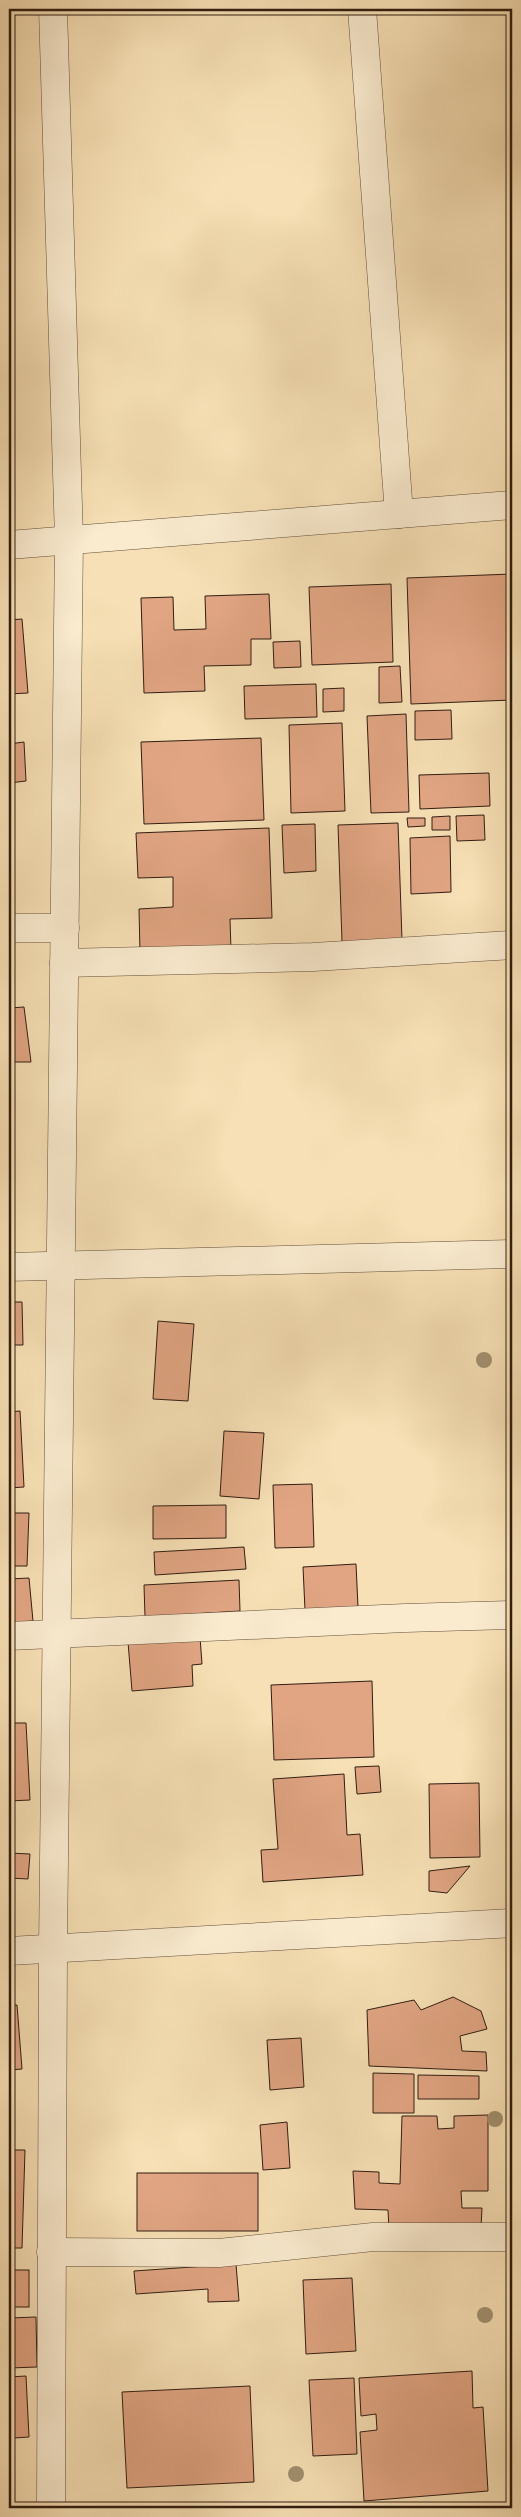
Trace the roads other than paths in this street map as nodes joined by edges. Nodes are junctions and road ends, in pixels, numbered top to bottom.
1 (53, 9) edge
2 (362, 9) edge
3 (512, 505) edge
4 (399, 514) junction
5 (69, 539) junction
6 (9, 545) edge
7 (9, 928) edge
8 (65, 928) junction
9 (512, 945) edge
10 (64, 963) junction
11 (512, 1254) edge
12 (61, 1265) junction
13 (9, 1267) edge
14 (512, 1615) edge
15 (58, 1632) junction
16 (9, 1636) edge
17 (512, 1923) edge
18 (53, 1948) junction
19 (9, 1951) edge
20 (512, 2236) edge
21 (51, 2252) junction
22 (51, 2508) edge

1 - 5 street
2 - 4 street
3 - 4 street
4 - 5 street
5 - 6 street
5 - 8 street
7 - 8 street
8 - 10 street
9 - 10 street
10 - 12 street
11 - 12 street
12 - 13 street
12 - 15 street
14 - 15 street
15 - 16 street
15 - 18 street
17 - 18 street
18 - 19 street
18 - 21 street
20 - 21 street
21 - 22 street

